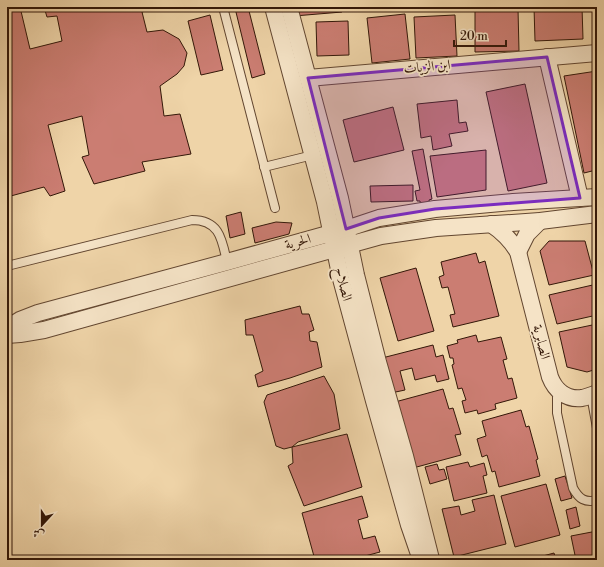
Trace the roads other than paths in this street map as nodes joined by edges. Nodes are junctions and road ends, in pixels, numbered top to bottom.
1 (223, 7) edge
2 (273, 7) edge
3 (289, 7) edge
4 (597, 53) edge
5 (547, 57) junction
6 (308, 78) junction
7 (312, 155) junction
8 (264, 167) junction
9 (597, 197) edge
10 (580, 198) junction
11 (275, 208) dead end
12 (597, 214) edge
13 (540, 221) junction
14 (491, 224) junction
15 (339, 231) junction
16 (342, 247) junction
17 (518, 252) junction
18 (227, 262) junction
19 (7, 266) edge
20 (7, 328) edge
21 (7, 335) edge
22 (558, 390) junction
23 (594, 394) edge
24 (597, 428) edge
25 (597, 500) edge
26 (420, 560) edge
27 (431, 560) edge

1 - 8 lane
2 - 7 street, الصلاح
3 - 6 street, الصلاح
4 - 5 street, ابن الزيات
5 - 6 street, ابن الزيات
5 - 10 street
6 - 15 street, الصلاح
7 - 8 lane
7 - 15 street, الصلاح
8 - 11 lane
9 - 10 street, الحرية
10 - 15 street, الحرية
12 - 13 street, الحرية
13 - 14 street, الحرية
13 - 17 street
14 - 16 street, الحرية
14 - 17 street, الصابرية
15 - 16 street, الصلاح
15 - 18 street, الحرية
16 - 21 street, الحرية
16 - 26 street, الصلاح
16 - 27 street, الصلاح
17 - 22 street, الصابرية
18 - 19 lane
18 - 20 street, الحرية
22 - 23 street
22 - 25 lane
23 - 24 lane

